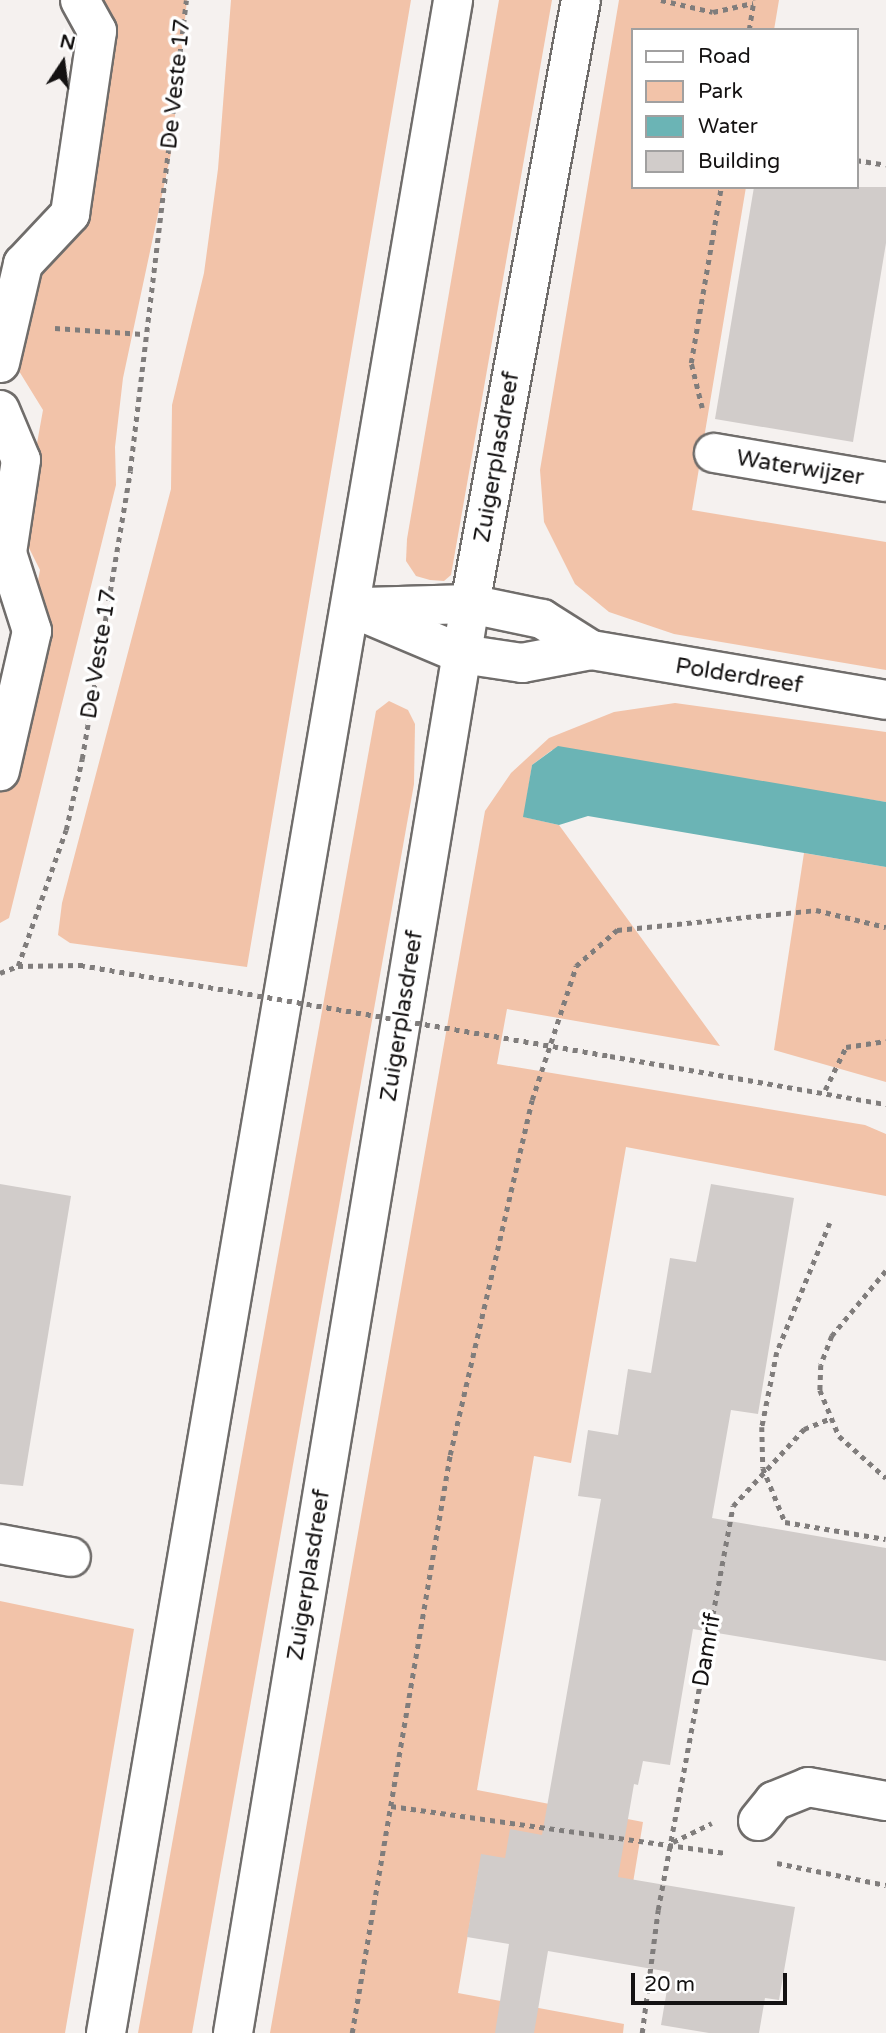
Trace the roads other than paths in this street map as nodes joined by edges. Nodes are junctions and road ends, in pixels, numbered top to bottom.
1 (80, 0) edge
2 (453, 0) edge
3 (581, 0) edge
4 (4, 324) edge
5 (0, 363) edge
6 (0, 410) edge
7 (713, 453) road end
8 (886, 482) edge
9 (470, 604) junction
10 (349, 607) junction
11 (591, 650) junction
12 (462, 654) junction
13 (886, 700) edge
14 (0, 771) edge
15 (0, 1544) edge
16 (71, 1558) dead end
17 (886, 1801) edge
18 (758, 1821) dead end
19 (106, 2033) edge
20 (233, 2033) edge

1 - 4 main road
2 - 10 main road
3 - 9 main road, Zuigerplasdreef
4 - 5 main road
6 - 14 main road
7 - 8 main road, Waterwijzer
9 - 10 main road, Polderdreef
9 - 11 main road, Polderdreef
9 - 12 main road, Zuigerplasdreef
10 - 12 main road, Polderdreef
10 - 19 main road
11 - 12 main road, Polderdreef
11 - 13 main road, Polderdreef
12 - 20 main road, Zuigerplasdreef
15 - 16 main road
17 - 18 main road

